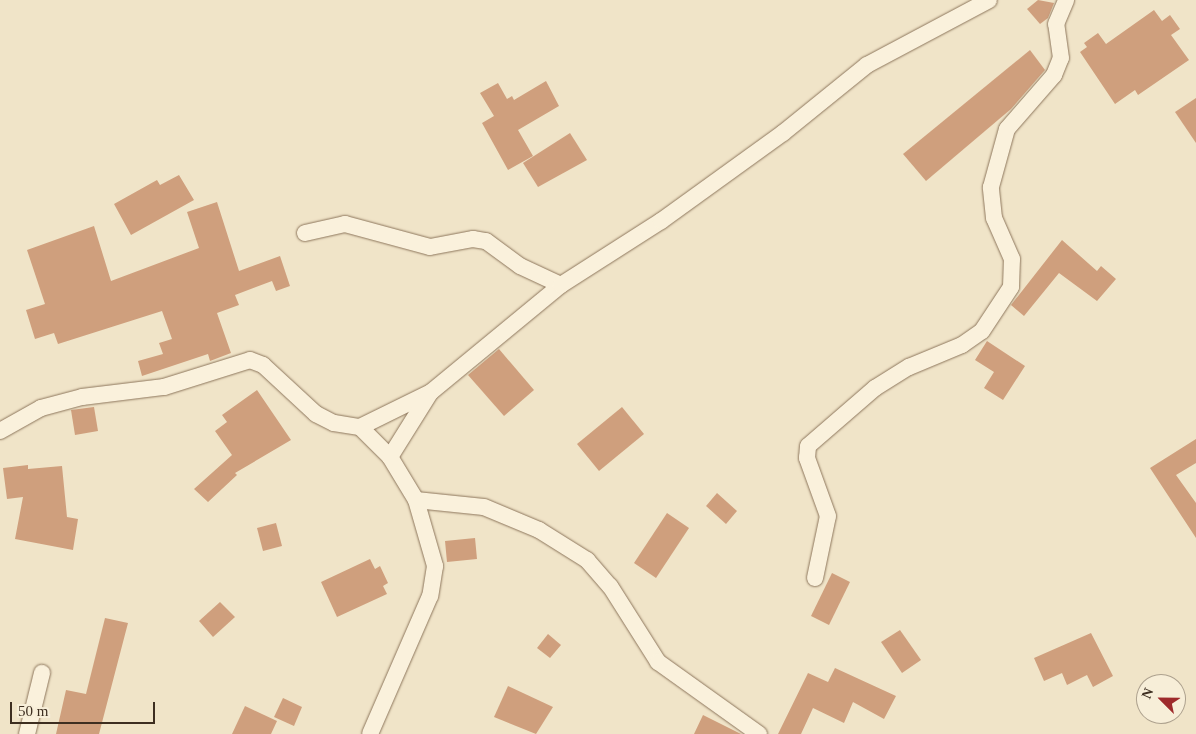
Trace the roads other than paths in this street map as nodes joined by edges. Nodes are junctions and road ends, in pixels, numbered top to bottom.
1 (989, 0) edge
2 (1066, 0) edge
3 (305, 233) dead end
4 (561, 285) junction
5 (430, 392) junction
6 (360, 427) junction
7 (0, 431) edge
8 (390, 457) junction
9 (416, 500) junction
10 (815, 578) dead end
11 (42, 673) dead end
12 (27, 734) edge
13 (370, 734) edge
14 (759, 734) edge

1 - 4 street
2 - 10 street
3 - 4 street
4 - 5 street
5 - 6 street
5 - 8 street
6 - 7 street
6 - 8 street
8 - 9 street
9 - 13 street
9 - 14 street
11 - 12 street

